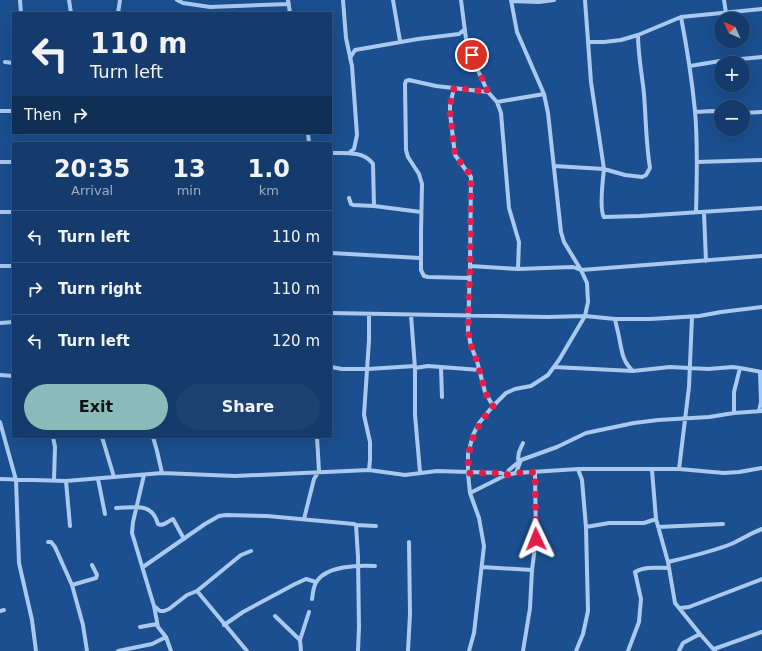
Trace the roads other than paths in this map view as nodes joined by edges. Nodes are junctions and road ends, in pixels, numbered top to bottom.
1 (20, 0) edge
2 (69, 0) edge
3 (120, 0) edge
4 (177, 0) edge
5 (235, 0) edge
6 (343, 0) edge
7 (393, 0) edge
8 (461, 0) edge
9 (511, 0) edge
10 (554, 0) edge
11 (585, 0) edge
12 (724, 0) edge
13 (182, 2) edge
14 (288, 2) edge
15 (236, 6) junction
16 (762, 9) edge
17 (21, 12) edge
18 (71, 12) edge
19 (118, 12) edge
20 (290, 12) edge
21 (726, 12) edge
22 (740, 12) edge
23 (714, 15) edge
24 (681, 17) junction
25 (465, 29) junction
26 (459, 34) junction
27 (638, 35) junction
28 (466, 39) junction
29 (400, 41) junction
30 (588, 42) junction
31 (348, 47) junction
32 (355, 50) junction
33 (762, 57) edge
34 (350, 58) junction
35 (5, 62) dead end
36 (12, 62) edge
37 (690, 66) junction
38 (454, 88) junction
39 (488, 92) junction
40 (544, 94) junction
41 (496, 102) junction
42 (0, 111) edge
43 (12, 111) edge
44 (714, 111) edge
45 (695, 112) junction
46 (762, 112) edge
47 (750, 113) edge
48 (350, 152) junction
49 (332, 153) edge
50 (762, 160) edge
51 (0, 162) edge
52 (12, 162) edge
53 (697, 162) junction
54 (554, 166) junction
55 (604, 169) junction
56 (348, 198) dead end
57 (374, 206) junction
58 (762, 208) edge
59 (0, 212) edge
60 (12, 212) edge
61 (421, 212) junction
62 (696, 212) junction
63 (704, 213) junction
64 (332, 253) edge
65 (762, 256) edge
66 (420, 258) junction
67 (706, 261) junction
68 (0, 266) edge
69 (12, 266) edge
70 (470, 266) junction
71 (518, 269) junction
72 (581, 270) junction
73 (469, 278) junction
74 (762, 307) edge
75 (332, 313) edge
76 (369, 315) junction
77 (411, 315) junction
78 (469, 316) junction
79 (585, 316) junction
80 (692, 317) junction
81 (615, 319) junction
82 (12, 322) edge
83 (0, 323) edge
84 (414, 360) junction
85 (624, 361) junction
86 (428, 366) junction
87 (332, 367) edge
88 (415, 367) junction
89 (554, 367) junction
90 (441, 368) junction
91 (690, 368) junction
92 (740, 368) junction
93 (368, 369) junction
94 (480, 370) junction
95 (614, 370) junction
96 (634, 371) junction
97 (761, 372) edge
98 (0, 375) edge
99 (12, 376) edge
100 (442, 397) dead end
101 (493, 406) junction
102 (761, 411) edge
103 (734, 413) junction
104 (684, 418) junction
105 (0, 422) edge
106 (54, 438) edge
107 (102, 438) edge
108 (153, 438) edge
109 (317, 438) edge
110 (522, 443) dead end
111 (521, 460) junction
112 (762, 468) edge
113 (578, 469) junction
114 (679, 469) junction
115 (369, 470) junction
116 (652, 470) junction
117 (319, 471) junction
118 (420, 472) junction
119 (535, 472) junction
120 (162, 473) junction
121 (468, 473) junction
122 (516, 473) junction
123 (144, 475) junction
124 (506, 475) junction
125 (114, 478) junction
126 (0, 479) edge
127 (98, 479) junction
128 (16, 480) junction
129 (54, 480) junction
130 (66, 481) junction
131 (470, 493) junction
132 (116, 508) dead end
133 (136, 508) junction
134 (105, 514) dead end
135 (304, 519) junction
136 (656, 519) junction
137 (723, 524) dead end
138 (70, 526) dead end
139 (356, 526) junction
140 (376, 526) dead end
141 (586, 527) junction
142 (658, 527) junction
143 (762, 529) edge
144 (184, 539) junction
145 (48, 542) dead end
146 (409, 542) dead end
147 (251, 551) dead end
148 (668, 562) junction
149 (92, 565) dead end
150 (358, 565) junction
151 (375, 566) dead end
152 (143, 567) junction
153 (482, 567) junction
154 (669, 568) junction
155 (532, 570) junction
156 (762, 580) edge
157 (316, 582) junction
158 (72, 585) junction
159 (196, 591) junction
160 (312, 599) dead end
161 (154, 606) junction
162 (680, 608) junction
163 (164, 611) junction
164 (309, 612) dead end
165 (155, 616) junction
166 (275, 616) dead end
167 (157, 624) junction
168 (224, 626) junction
169 (140, 627) dead end
170 (762, 632) edge
171 (700, 634) junction
172 (166, 637) junction
173 (300, 640) junction
174 (714, 650) edge
175 (36, 651) edge
176 (87, 651) edge
177 (118, 651) edge
178 (171, 651) edge
179 (247, 651) edge
180 (301, 651) edge
181 (358, 651) edge
182 (408, 651) edge
183 (469, 651) edge
184 (523, 651) edge
185 (576, 651) edge
186 (628, 651) edge
187 (679, 651) edge

1 - 17 street
2 - 18 street
3 - 19 street
4 - 13 street
5 - 15 street
6 - 31 street
7 - 29 street
8 - 25 street
9 - 10 street
9 - 40 street
11 - 30 street
12 - 21 street
13 - 15 street
14 - 15 street
14 - 20 street
16 - 22 street
23 - 24 street
24 - 27 street
24 - 37 street
25 - 26 street
25 - 28 street
26 - 28 street
26 - 29 street
27 - 30 street
27 - 55 street
28 - 39 street
29 - 32 street
30 - 55 street
31 - 32 street
31 - 34 street
32 - 34 street
33 - 37 street
34 - 48 street
35 - 36 street
37 - 45 street
38 - 39 street
38 - 61 street
38 - 70 street
39 - 41 street
40 - 41 street
40 - 54 street
41 - 71 street
42 - 43 street
44 - 45 street
45 - 53 street
46 - 47 street
48 - 49 street
48 - 57 street
50 - 53 street
51 - 52 street
53 - 62 street
54 - 55 street
54 - 72 street
55 - 62 street
56 - 57 street
57 - 61 street
58 - 63 street
59 - 60 street
61 - 66 street
62 - 63 street
63 - 67 street
64 - 66 street
65 - 67 street
66 - 73 street
67 - 72 street
68 - 69 street
70 - 71 street
70 - 73 street
71 - 72 street
72 - 79 street
73 - 78 street
74 - 80 street
75 - 76 street
76 - 77 street
76 - 93 street
77 - 78 street
77 - 84 street
78 - 79 street
78 - 94 street
79 - 81 street
79 - 89 street
80 - 81 street
80 - 91 street
81 - 85 street
82 - 83 street
84 - 86 street
84 - 88 street
85 - 95 street
85 - 96 street
86 - 88 street
86 - 90 street
87 - 93 street
88 - 93 street
88 - 118 street
89 - 95 street
89 - 101 street
90 - 94 street
90 - 100 street
91 - 92 street
91 - 96 street
91 - 104 street
92 - 97 street
92 - 103 street
93 - 115 street
94 - 101 street
95 - 96 street
97 - 102 street
98 - 99 street
101 - 121 street
102 - 103 street
103 - 104 street
104 - 111 street
104 - 114 street
105 - 128 street
106 - 129 street
107 - 125 street
108 - 120 street
109 - 117 street
110 - 111 street
111 - 122 street
111 - 124 street
112 - 114 street
113 - 116 street
113 - 119 street
113 - 141 street
114 - 116 street
115 - 117 street
115 - 118 street
116 - 136 street
117 - 120 street
117 - 135 street
118 - 121 street
119 - 122 street
119 - 155 street
120 - 123 street
121 - 124 street
121 - 131 street
122 - 124 street
123 - 125 street
123 - 133 street
124 - 131 street
125 - 127 street
126 - 128 street
127 - 130 street
127 - 134 street
128 - 129 street
128 - 175 street
129 - 130 street
130 - 138 street
131 - 153 street
132 - 133 street
133 - 144 street
133 - 152 street
135 - 139 street
135 - 144 street
136 - 141 street
136 - 142 street
137 - 142 street
139 - 140 street
139 - 150 street
141 - 185 street
142 - 148 street
143 - 148 street
144 - 152 street
145 - 158 street
146 - 182 street
147 - 159 street
148 - 154 street
149 - 158 street
150 - 151 street
150 - 157 street
150 - 181 street
152 - 161 street
153 - 155 street
153 - 183 street
154 - 162 street
154 - 186 street
155 - 184 street
156 - 162 street
157 - 160 street
157 - 168 street
158 - 176 street
159 - 163 street
159 - 168 street
161 - 163 street
161 - 165 street
162 - 171 street
163 - 165 street
164 - 173 street
165 - 167 street
166 - 173 street
167 - 169 street
167 - 172 street
168 - 179 street
170 - 174 street
171 - 174 street
171 - 187 street
172 - 177 street
172 - 178 street
173 - 180 street

